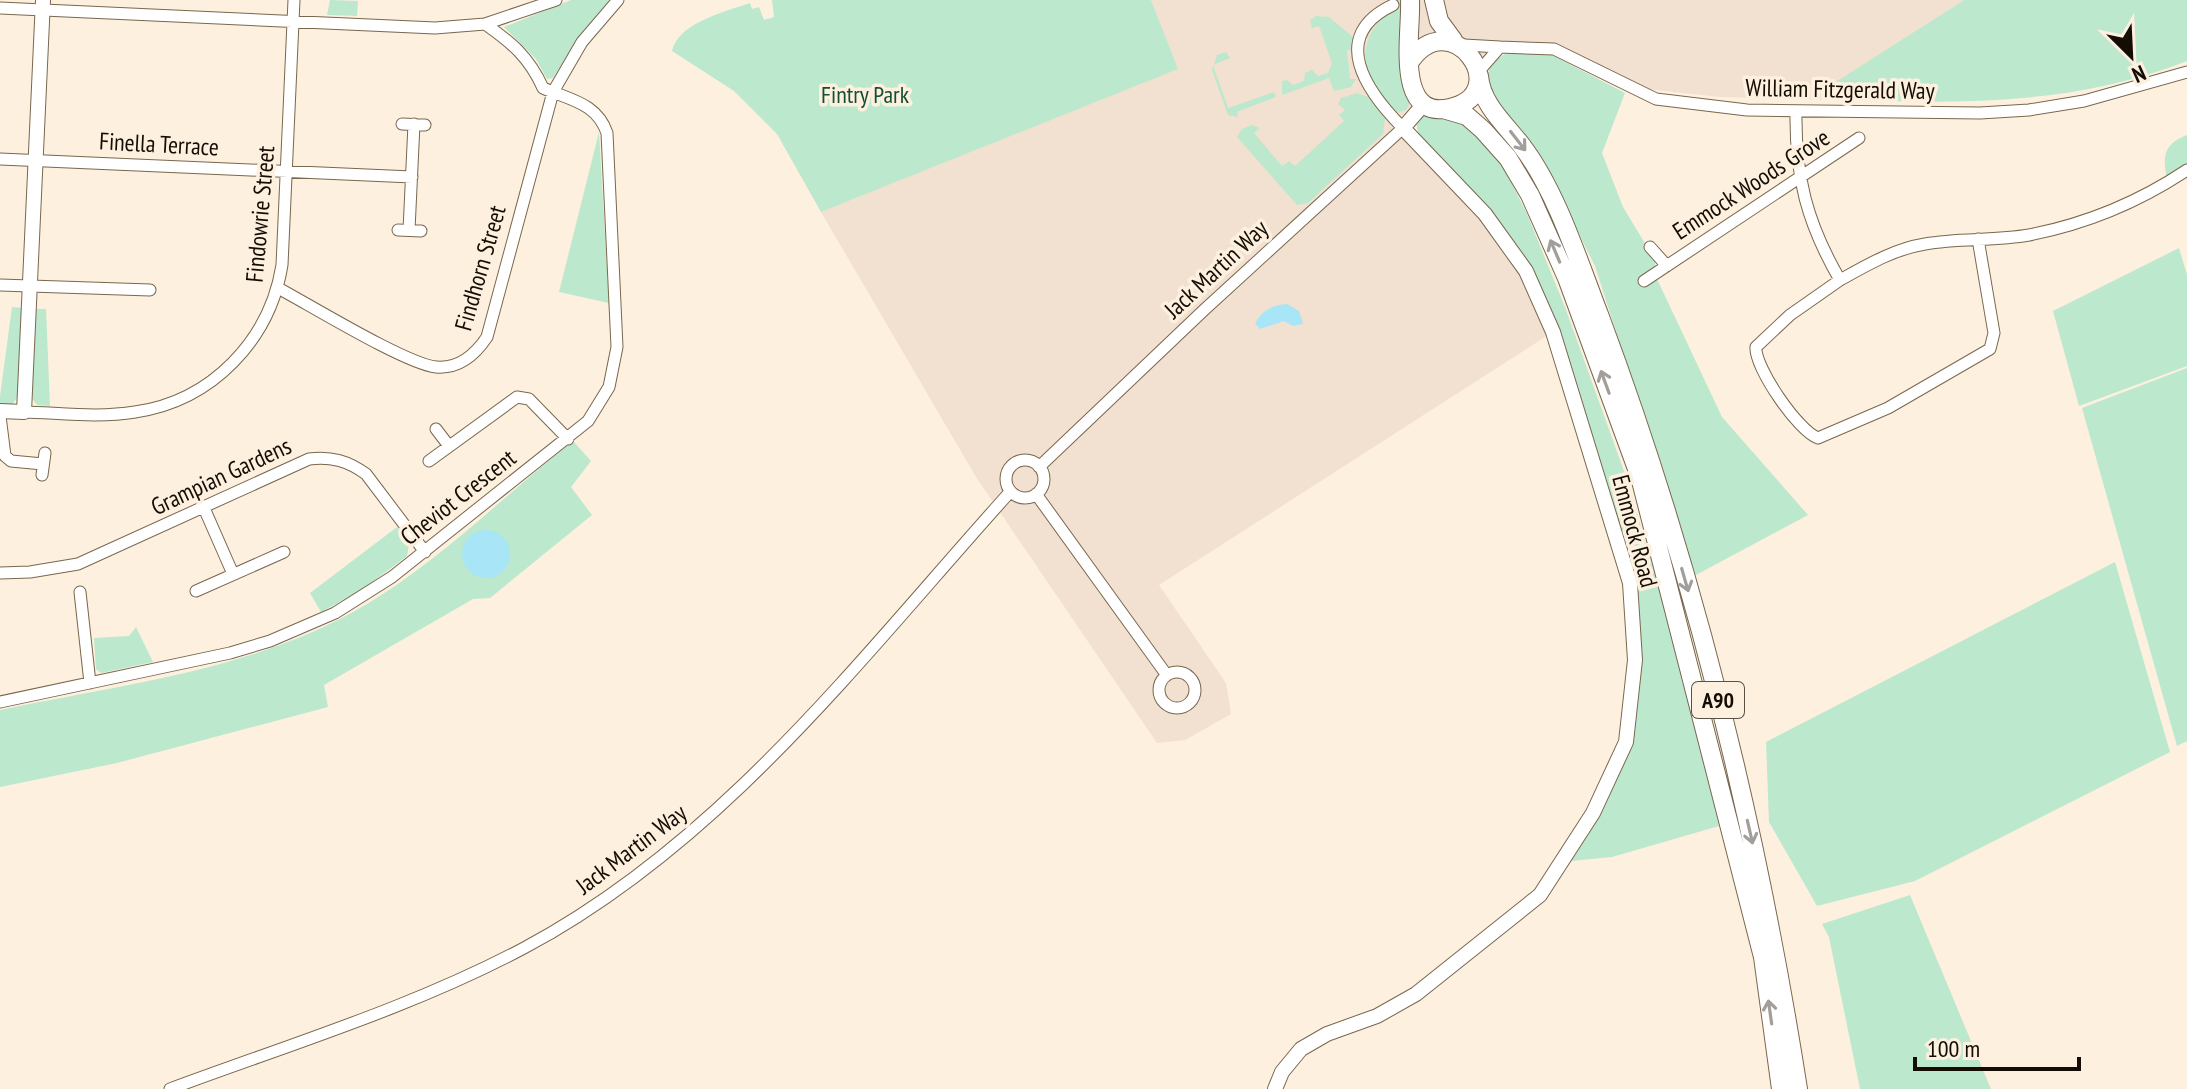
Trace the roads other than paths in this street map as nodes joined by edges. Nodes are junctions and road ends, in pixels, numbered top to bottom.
1 (294, 0) edge
2 (556, 0) edge
3 (618, 0) edge
4 (1434, 0) edge
5 (1402, 2) edge
6 (43, 5) edge
7 (0, 8) edge
8 (293, 21) junction
9 (485, 24) junction
10 (1458, 42) junction
11 (1500, 47) junction
12 (1409, 63) junction
13 (2187, 72) edge
14 (1479, 74) junction
15 (553, 92) junction
16 (1424, 104) junction
17 (1443, 109) junction
18 (1796, 111) junction
19 (414, 124) dead end
20 (1403, 128) junction
21 (1859, 138) dead end
22 (0, 159) edge
23 (36, 161) junction
24 (2187, 170) edge
25 (287, 172) junction
26 (412, 177) junction
27 (1799, 179) junction
28 (409, 231) dead end
29 (1978, 239) junction
30 (1650, 247) dead end
31 (1667, 266) junction
32 (1840, 280) junction
33 (1644, 281) dead end
34 (0, 285) edge
35 (30, 287) junction
36 (278, 288) junction
37 (150, 290) dead end
38 (24, 412) junction
39 (0, 414) edge
40 (436, 429) dead end
41 (568, 439) junction
42 (449, 446) junction
43 (429, 461) dead end
44 (43, 464) dead end
45 (1039, 467) junction
46 (1010, 492) junction
47 (1036, 494) junction
48 (204, 508) junction
49 (284, 552) dead end
50 (425, 552) junction
51 (0, 573) edge
52 (233, 574) junction
53 (196, 591) dead end
54 (80, 592) dead end
55 (1166, 674) dead end
56 (90, 683) junction
57 (0, 702) edge
58 (170, 1089) edge
59 (1275, 1089) edge
60 (1781, 1089) edge
61 (1798, 1089) edge

1 - 8 street, Findowrie Street
2 - 9 street
3 - 15 street, Findhorn Street
4 - 10 highway, A90
5 - 12 highway
5 - 20 street, Emmock Road
6 - 7 street
6 - 8 street
6 - 23 street
8 - 9 street
8 - 25 street, Findowrie Street
9 - 15 street
10 - 11 street, William Fitzgerald Way
10 - 12 highway
10 - 14 highway, A90
11 - 14 street
11 - 18 street, William Fitzgerald Way
12 - 16 highway
13 - 18 street, William Fitzgerald Way
14 - 17 highway
14 -> 61 highway, A90
15 - 36 street, Findhorn Street
15 - 41 street, Cheviot Crescent
16 - 17 highway, A90
16 - 20 street, Jack Martin Way
60 -> 17 highway, A90
18 - 27 street
19 - 26 street
20 - 45 street, Jack Martin Way
20 - 59 street, Emmock Road
21 - 27 street, Emmock Woods Grove
22 - 23 street, Finella Terrace
23 - 25 street, Finella Terrace
23 - 35 street
24 - 29 street
25 - 26 street, Finella Terrace
25 - 36 street, Findowrie Street
26 - 28 street
27 - 31 street, Emmock Woods Grove
27 - 32 street
29 - 32 street
29 - 32 street
30 - 31 street, Emmock Woods Grove
31 - 33 street, Emmock Woods Grove
34 - 35 street
35 - 37 street
35 - 38 street
36 - 38 street, Findowrie Street
38 - 39 street, Findowrie Street
39 - 44 street, Findowrie Street
40 - 42 street
41 - 42 street
41 - 50 street, Cheviot Crescent
42 - 43 street
45 - 46 street, Jack Martin Way
45 - 47 street
46 - 47 street
46 - 58 street, Jack Martin Way
47 - 55 street
48 - 50 street, Grampian Gardens
48 - 51 street, Grampian Gardens
48 - 52 street
49 - 52 street
50 - 56 street, Cheviot Crescent
52 - 53 street
54 - 56 street
56 - 57 street, Cheviot Crescent

